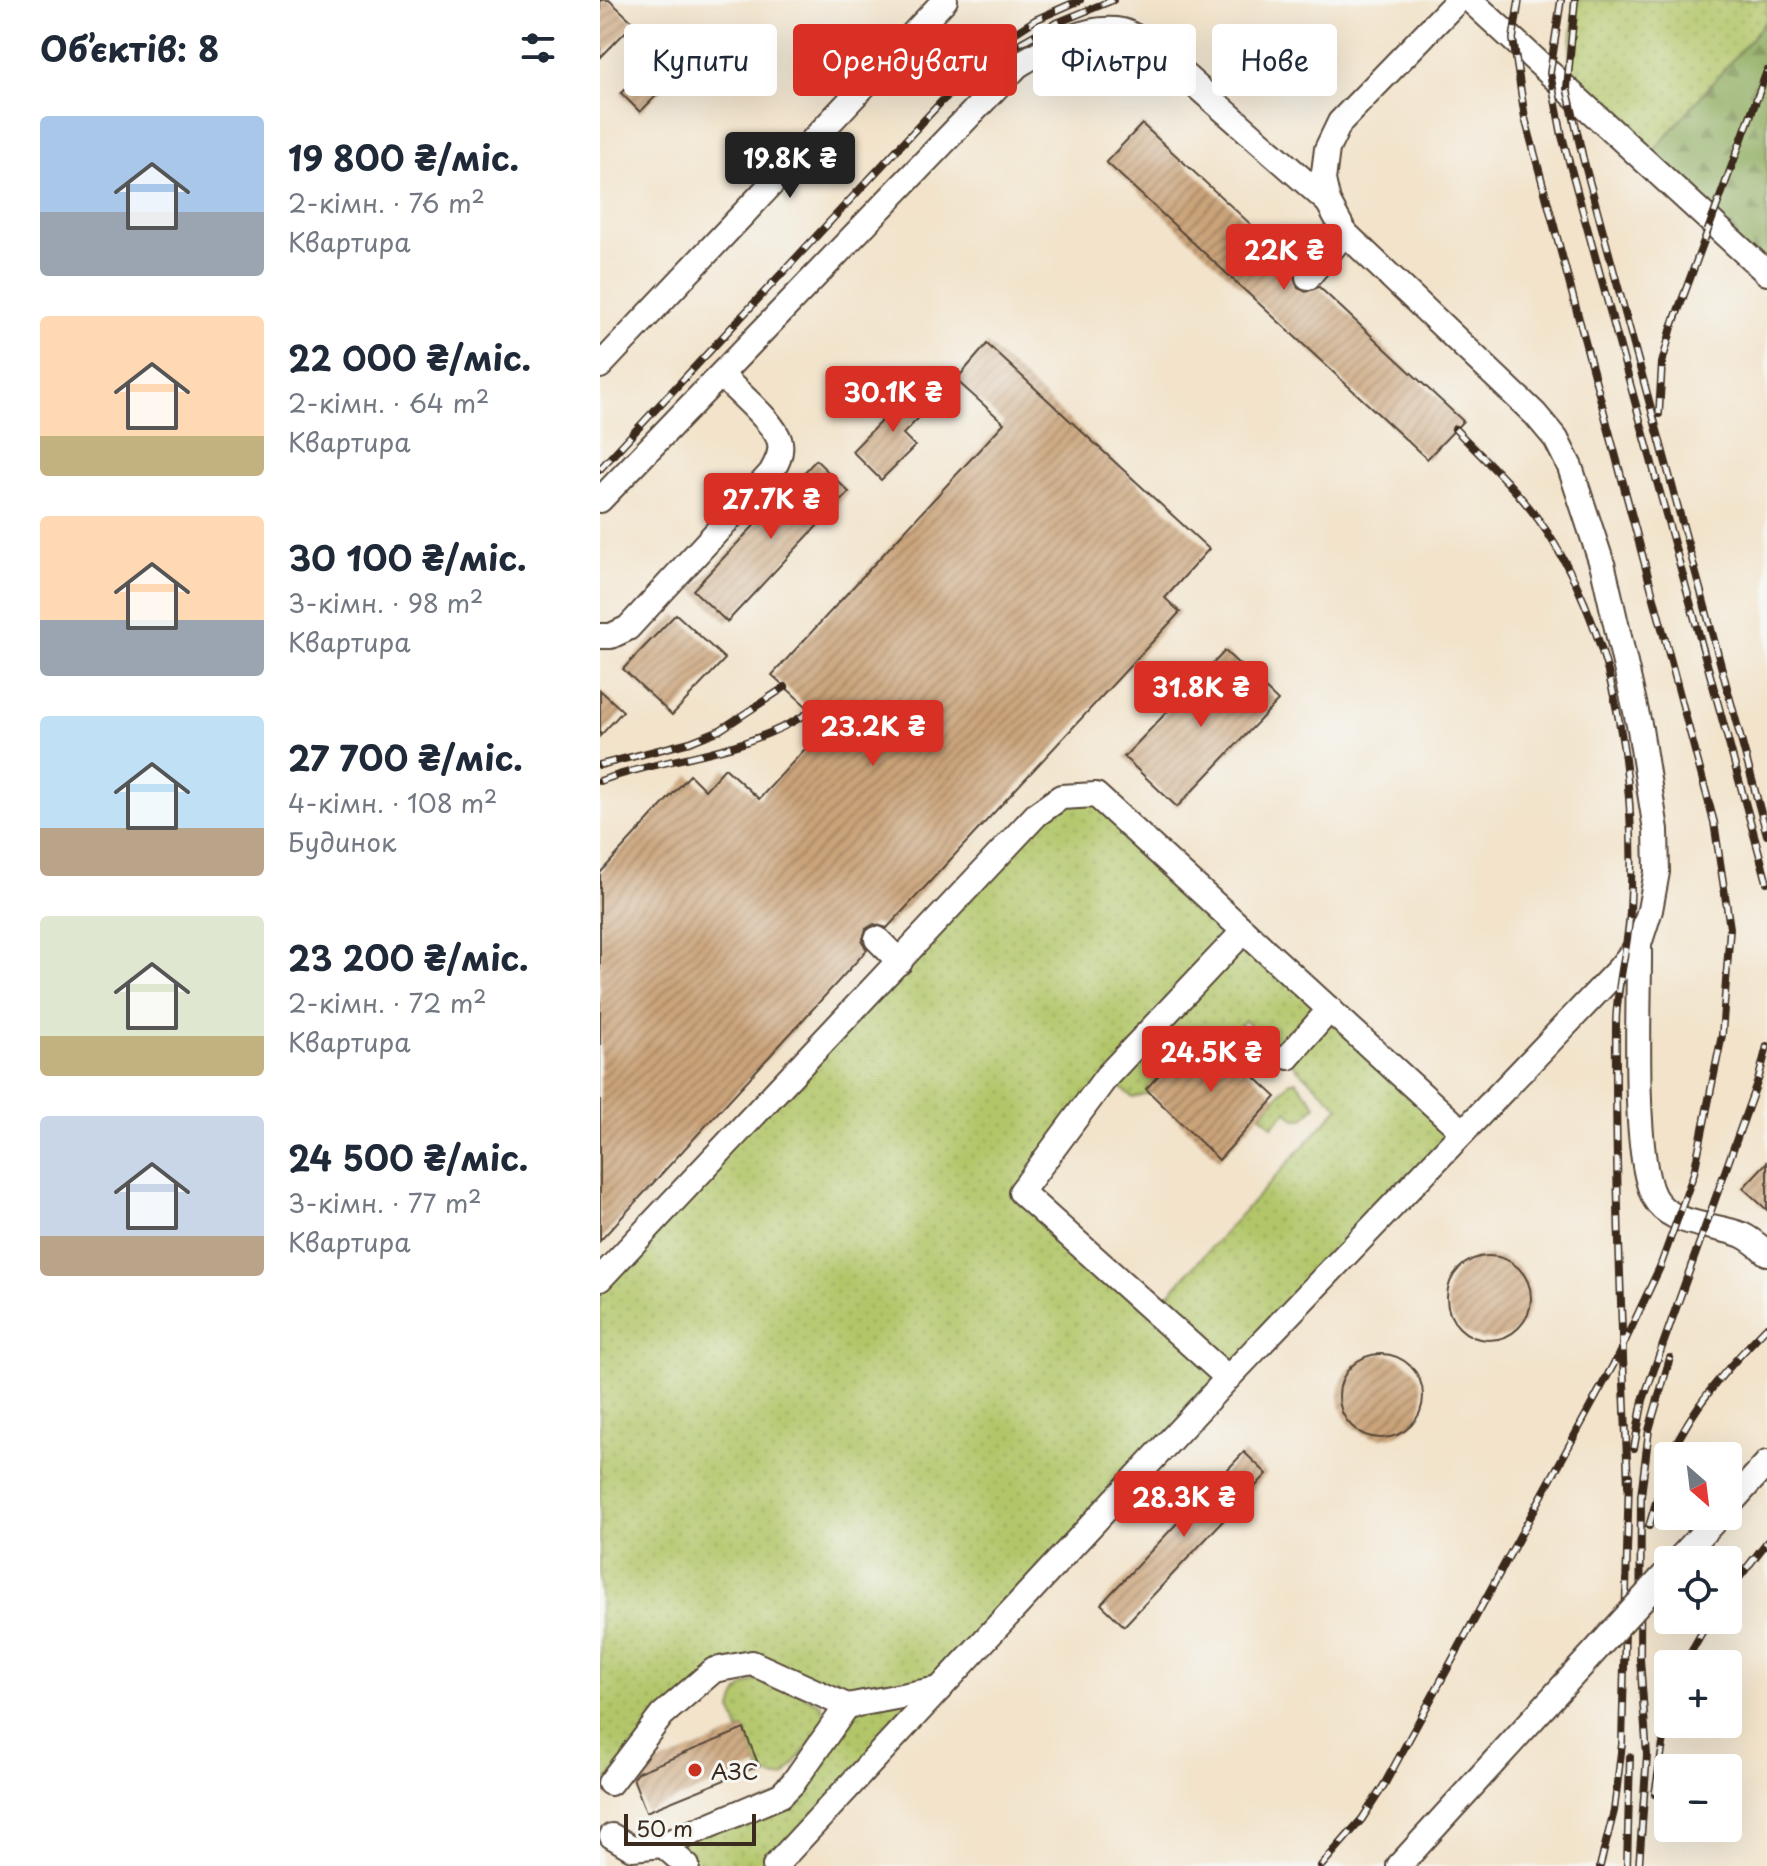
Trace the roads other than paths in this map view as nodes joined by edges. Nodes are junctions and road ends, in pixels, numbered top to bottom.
1 (945, 0) edge
2 (1458, 0) edge
3 (1470, 0) edge
4 (1328, 202) junction
5 (1345, 233) junction
6 (1767, 273) edge
7 (1308, 277) dead end
8 (600, 366) edge
9 (721, 375) junction
10 (600, 500) edge
11 (600, 636) edge
12 (1244, 931) junction
13 (877, 939) dead end
14 (1639, 944) junction
15 (900, 962) junction
16 (1330, 1009) junction
17 (1288, 1057) dead end
18 (1463, 1132) junction
19 (1767, 1253) edge
20 (600, 1279) edge
21 (1228, 1378) junction
22 (1767, 1463) edge
23 (1742, 1491) edge
24 (1706, 1530) edge
25 (1691, 1546) edge
26 (1654, 1586) edge
27 (939, 1689) junction
28 (847, 1706) junction
29 (610, 1783) dead end
30 (612, 1836) dead end
31 (663, 1845) junction
32 (687, 1866) edge
33 (775, 1866) edge
34 (1399, 1866) edge

1 - 8 street
2 - 4 street
3 - 6 street
4 - 5 street
4 - 9 street
5 - 7 street
5 - 14 street
9 - 10 street
9 - 11 street
12 - 15 street
12 - 16 street
12 - 21 street
13 - 15 street
14 - 18 street
14 - 19 street
15 - 20 street
16 - 17 street
16 - 18 street
18 - 21 street
21 - 27 street
22 - 23 street
24 - 25 street
26 - 34 street, bridge
27 - 28 street
27 - 33 street
28 - 29 street
28 - 31 street
30 - 31 street
31 - 32 street

